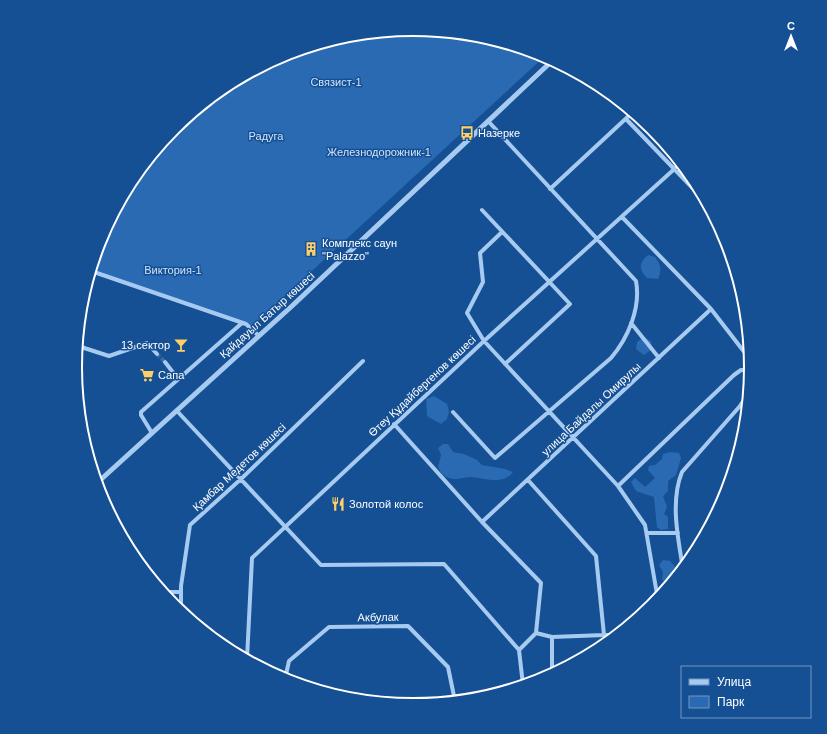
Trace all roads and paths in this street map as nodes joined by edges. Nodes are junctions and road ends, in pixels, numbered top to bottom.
1 (548, 65) edge
2 (629, 116) edge
3 (626, 119) junction
4 (488, 121) junction
5 (677, 166) edge
6 (673, 170) junction
7 (550, 189) junction
8 (693, 190) edge
9 (482, 210) dead end
10 (622, 217) junction
11 (502, 232) junction
12 (598, 239) junction
13 (96, 273) edge
14 (550, 282) junction
15 (711, 309) junction
16 (242, 323) junction
17 (631, 323) junction
18 (258, 335) junction
19 (484, 341) junction
20 (83, 348) edge
21 (744, 352) edge
22 (157, 354) tunnel mouth
23 (659, 358) junction
24 (363, 361) dead end
25 (165, 362) tunnel mouth
26 (505, 364) junction
27 (744, 370) edge
28 (178, 379) junction
29 (743, 402) edge
30 (176, 411) junction
31 (548, 411) junction
32 (453, 412) dead end
33 (394, 424) junction
34 (152, 433) junction
35 (574, 438) junction
36 (102, 478) edge
37 (241, 479) junction
38 (528, 480) junction
39 (618, 486) junction
40 (482, 522) junction
41 (284, 527) junction
42 (647, 533) junction
43 (678, 533) junction
44 (682, 561) edge
45 (657, 591) edge
46 (171, 592) edge
47 (181, 592) junction
48 (181, 603) edge
49 (536, 633) junction
50 (604, 635) junction
51 (608, 635) edge
52 (552, 637) junction
53 (519, 650) junction
54 (247, 654) edge
55 (552, 668) edge
56 (286, 673) edge
57 (522, 679) edge
58 (454, 695) edge

1 - 4 street, Қайдауыл Батыр көшесі
2 - 3 street
3 - 6 street
3 - 7 street
4 - 7 street
4 - 18 street, Қайдауыл Батыр көшесі
5 - 6 street, Өтеу Құдайбергенов көшесі
6 - 8 street
6 - 10 street, Өтеу Құдайбергенов көшесі
7 - 12 street
9 - 11 street
10 - 12 street, Өтеу Құдайбергенов көшесі
10 - 15 street
11 - 14 street
11 - 19 street
12 - 14 street, Өтеу Құдайбергенов көшесі
12 - 17 street
13 - 16 street
14 - 19 street, Өтеу Құдайбергенов көшесі
14 - 26 street
15 - 21 street
15 - 23 street, улица Байдалы Омирулы
16 - 18 street
16 - 28 street
17 - 23 street
17 - 31 street
18 - 30 street, Қайдауыл Батыр көшесі
19 - 26 street
19 - 33 street, Өтеу Құдайбергенов көшесі
20 - 22 street
23 - 35 street, улица Байдалы Омирулы
24 - 37 street, Қамбар Медетов көшесі
25 - 28 street
26 - 31 street
27 - 39 street
28 - 34 street
29 - 43 street
30 - 34 street, Қайдауыл Батыр көшесі
30 - 37 street
31 - 32 street
31 - 35 street
33 - 40 street
33 - 41 street, Өтеу Құдайбергенов көшесі
34 - 36 street, Қайдауыл Батыр көшесі
35 - 38 street, улица Байдалы Омирулы
35 - 39 street
37 - 41 street
37 - 47 street, Қамбар Медетов көшесі
38 - 40 street, улица Байдалы Омирулы
38 - 50 street
39 - 42 street
40 - 49 street
41 - 53 street
41 - 54 street, Өтеу Құдайбергенов көшесі
42 - 43 street
42 - 45 street
43 - 44 street
46 - 47 street
47 - 48 street, Қамбар Медетов көшесі
49 - 52 street
49 - 53 street
50 - 51 street
50 - 52 street
52 - 55 street
53 - 57 street
56 - 58 street, Акбулак

